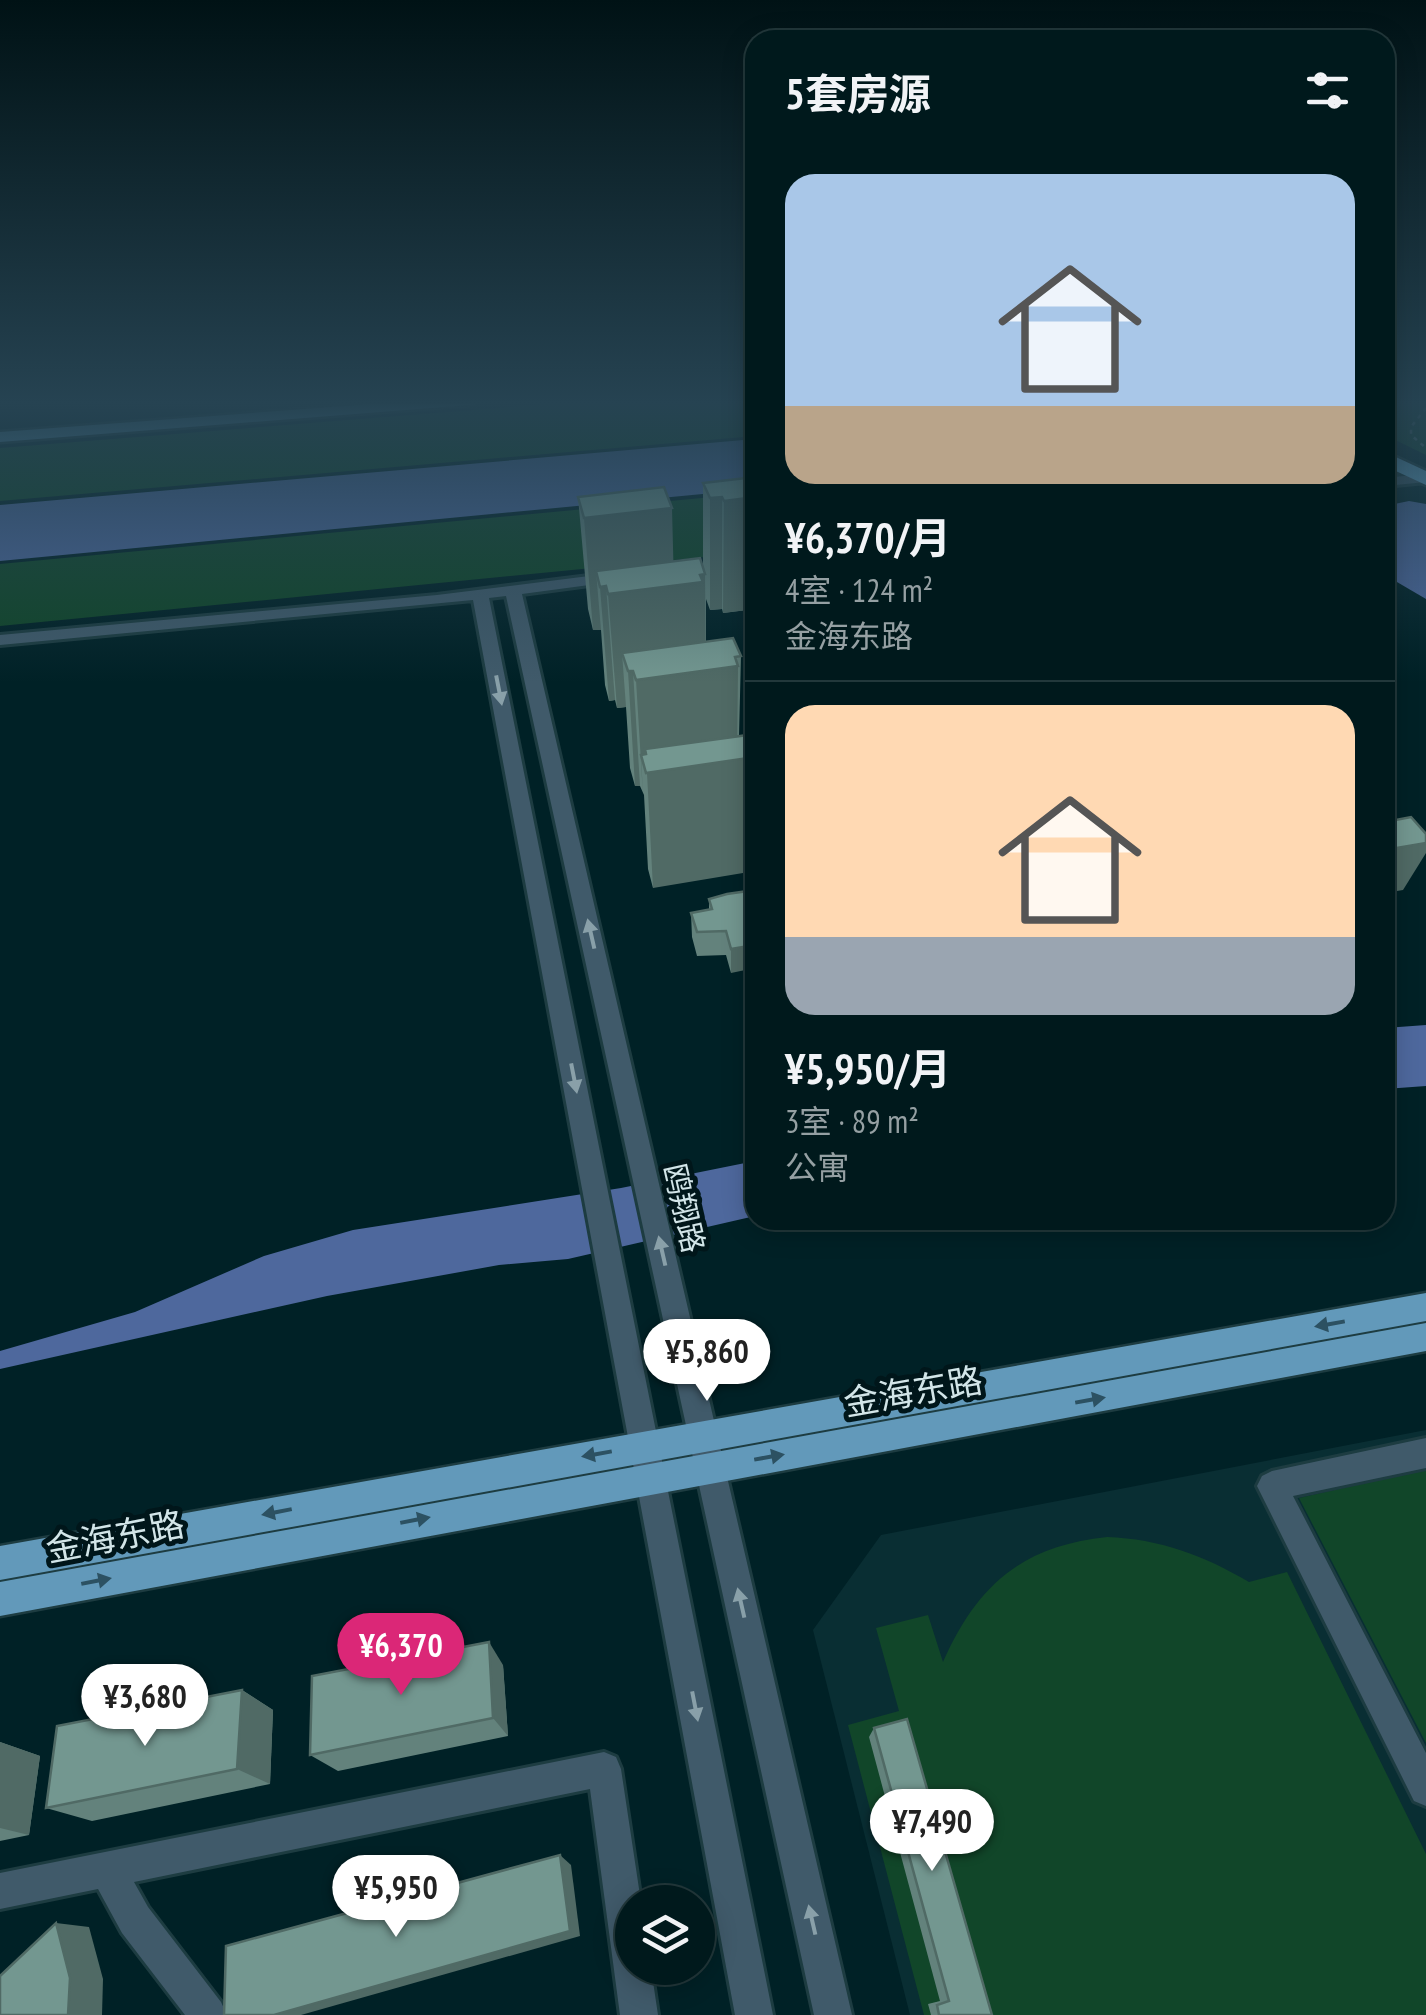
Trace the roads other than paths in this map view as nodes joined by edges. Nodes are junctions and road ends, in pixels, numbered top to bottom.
1 (625, 577) edge
2 (513, 590) junction
3 (480, 594) junction
4 (0, 640) edge
5 (1426, 1306) edge
6 (1426, 1337) edge
7 (707, 1451) junction
8 (1426, 1454) edge
9 (648, 1462) junction
10 (0, 1564) edge
11 (0, 1599) edge
12 (1426, 1790) edge
13 (108, 1870) junction
14 (0, 1891) edge
15 (208, 2015) edge
16 (639, 2015) edge
17 (754, 2015) edge
18 (833, 2015) edge

1 - 2 street
2 - 3 street
7 -> 2 street, 鸥翔路
3 - 4 street
3 -> 9 street
5 -> 7 main road, 金海东路
7 -> 6 main road, 金海东路
7 - 9 main road, 金海东路
18 -> 7 street, 鸥翔路
8 - 12 street
9 -> 10 main road, 金海东路
11 -> 9 main road, 金海东路
9 -> 17 street
13 - 14 street
13 - 15 street
13 - 16 street

